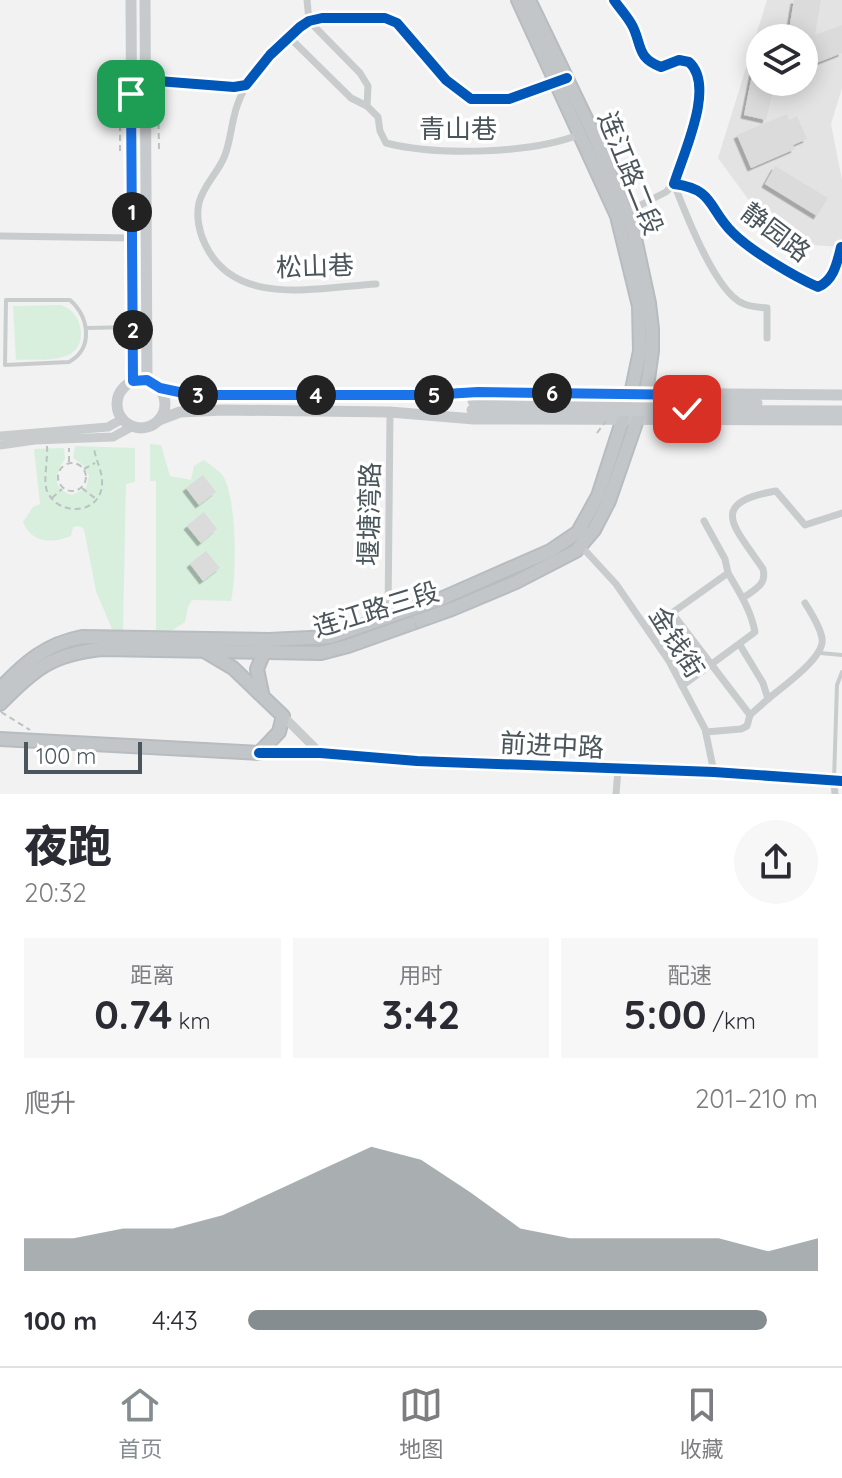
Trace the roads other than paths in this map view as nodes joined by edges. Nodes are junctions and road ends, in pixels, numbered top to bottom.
1 (131, 0) edge
2 (145, 0) edge
3 (307, 0) edge
4 (518, 0) edge
5 (529, 0) edge
6 (614, 0) edge
7 (309, 21) junction
8 (289, 37) junction
9 (145, 80) junction
10 (562, 80) junction
11 (246, 85) junction
12 (367, 106) junction
13 (582, 134) junction
14 (674, 184) junction
15 (627, 212) junction
16 (0, 236) edge
17 (132, 238) junction
18 (841, 247) edge
19 (376, 284) dead end
20 (133, 327) junction
21 (86, 328) junction
22 (767, 338) dead end
23 (147, 380) junction
24 (133, 381) junction
25 (160, 388) junction
26 (591, 393) junction
27 (631, 394) junction
28 (646, 394) junction
29 (429, 395) junction
30 (695, 395) junction
31 (842, 395) edge
32 (842, 404) edge
33 (472, 406) junction
34 (842, 411) edge
35 (390, 412) junction
36 (429, 414) junction
37 (594, 419) junction
38 (622, 419) junction
39 (636, 419) junction
40 (697, 419) junction
41 (159, 420) junction
42 (842, 420) edge
43 (128, 423) junction
44 (0, 436) edge
45 (0, 445) edge
46 (842, 513) edge
47 (704, 521) dead end
48 (581, 546) junction
49 (728, 573) junction
50 (743, 598) junction
51 (805, 603) dead end
52 (672, 613) junction
53 (388, 617) junction
54 (648, 630) junction
55 (269, 640) junction
56 (740, 645) junction
57 (206, 651) junction
58 (263, 653) junction
59 (820, 653) junction
60 (842, 655) edge
61 (711, 666) junction
62 (842, 672) edge
63 (682, 686) junction
64 (0, 689) edge
65 (266, 699) junction
66 (768, 699) junction
67 (0, 704) edge
68 (750, 715) junction
69 (283, 716) junction
70 (706, 732) junction
71 (0, 739) edge
72 (259, 753) junction
73 (320, 753) junction
74 (618, 770) junction
75 (714, 772) junction
76 (838, 781) edge
77 (616, 794) edge
78 (835, 794) edge

1 - 17 main road
2 - 9 main road
3 - 7 street
4 - 10 highway, 连江路二段
5 - 10 highway, 连江路二段
6 - 14 street
7 - 8 street, 松山巷
7 - 10 street
7 - 12 street
8 - 11 street, 松山巷
8 - 12 street, 青山巷
9 - 11 street
9 - 23 main road
10 - 13 highway, 连江路二段
10 - 15 highway, 连江路二段
11 - 19 street, 松山巷
12 - 13 street, 青山巷
13 - 27 highway, 连江路二段
14 - 15 street
14 - 18 street, 静园路
14 - 22 street
15 - 28 highway, 连江路二段
16 - 17 street
17 - 20 main road
20 - 21 lane
20 - 24 main road
21 - 21 lane
23 - 24 main road
23 - 25 main road
24 - 43 main road
25 - 29 main road
25 - 41 main road
26 - 27 main road
26 - 29 main road
26 - 37 main road
27 - 28 main road
27 - 38 highway, 连江路二段
28 - 30 main road
28 - 39 highway, 连江路二段
29 - 33 main road
30 - 31 main road
30 - 40 main road
32 - 33 main road, bridge
33 - 34 main road, bridge
33 - 36 main road
35 - 36 main road
35 - 41 main road
35 - 53 street, 堰塘湾路
36 - 37 main road
37 - 38 main road
38 - 39 main road
38 - 53 highway, 连江路三段
39 - 40 main road
39 - 48 highway, 连江路三段
40 - 42 main road
41 - 43 main road
43 - 44 street
43 - 45 street
46 - 50 street
47 - 49 street
48 - 54 street, 金钱街
48 - 58 highway, 连江路三段
49 - 50 street
49 - 52 street
50 - 56 street
51 - 59 street
52 - 54 street
52 - 61 street
53 - 55 highway, 连江路三段
54 - 63 street, 金钱街
55 - 58 highway
55 - 64 highway, 连江路三段
56 - 61 street
56 - 66 street
57 - 58 highway, 连江路三段
57 - 65 highway
57 - 67 highway, 连江路三段
58 - 65 highway
59 - 60 lane
59 - 66 street
61 - 63 street
61 - 68 street
62 - 76 lane
63 - 70 street, 金钱街
65 - 69 highway
66 - 68 street
68 - 70 street
69 - 72 highway
69 - 73 street
70 - 75 street, 金钱街
71 - 72 highway, 前进中路
72 - 73 street, 前进中路
73 - 74 street, 前进中路
74 - 75 street, 前进中路
74 - 77 street
75 - 76 street, 前进中路
76 - 78 street

